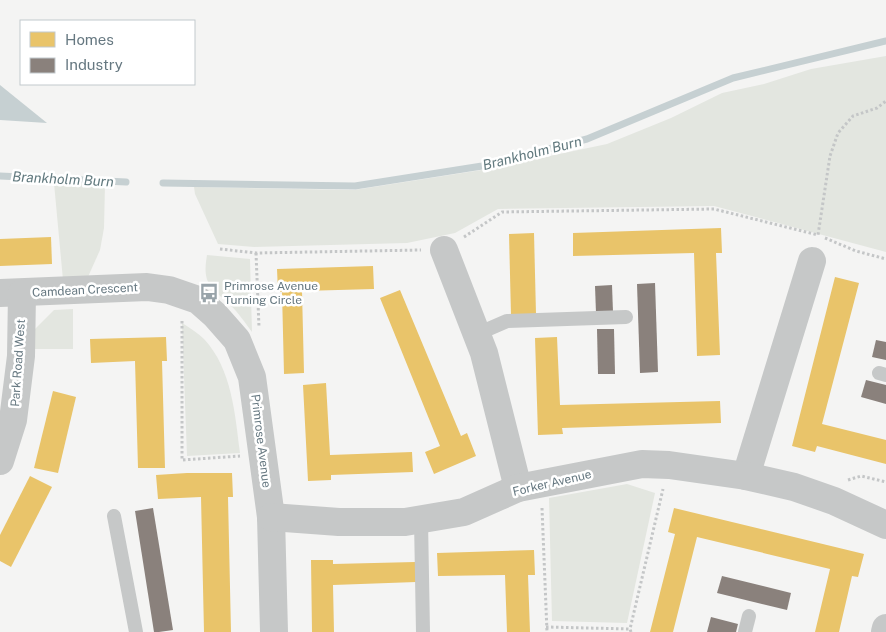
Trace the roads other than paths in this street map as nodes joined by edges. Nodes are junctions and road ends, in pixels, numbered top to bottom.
1 (815, 248) road end
2 (444, 250) road end
3 (176, 292) joint
4 (11, 293) edge
5 (626, 317) dead end
6 (476, 334) junction
7 (0, 461) edge
8 (746, 476) junction
9 (529, 486) junction
10 (114, 516) dead end
11 (271, 517) junction
12 (421, 520) junction
13 (886, 525) edge
14 (749, 616) dead end
15 (886, 628) edge
16 (136, 632) edge
17 (274, 632) edge
18 (424, 632) edge
19 (745, 632) edge
20 (885, 632) edge

1 - 8 street
2 - 6 street
3 - 4 street, Camdean Crescent
3 - 11 street, Primrose Avenue
4 - 7 street, Park Road West
5 - 6 lane
6 - 9 street
8 - 9 street, Forker Avenue
8 - 13 street, Forker Avenue
9 - 12 street, Forker Avenue
10 - 16 lane
11 - 12 street, Forker Avenue
11 - 17 street, Primrose Avenue
12 - 18 lane
14 - 19 lane
15 - 20 street

